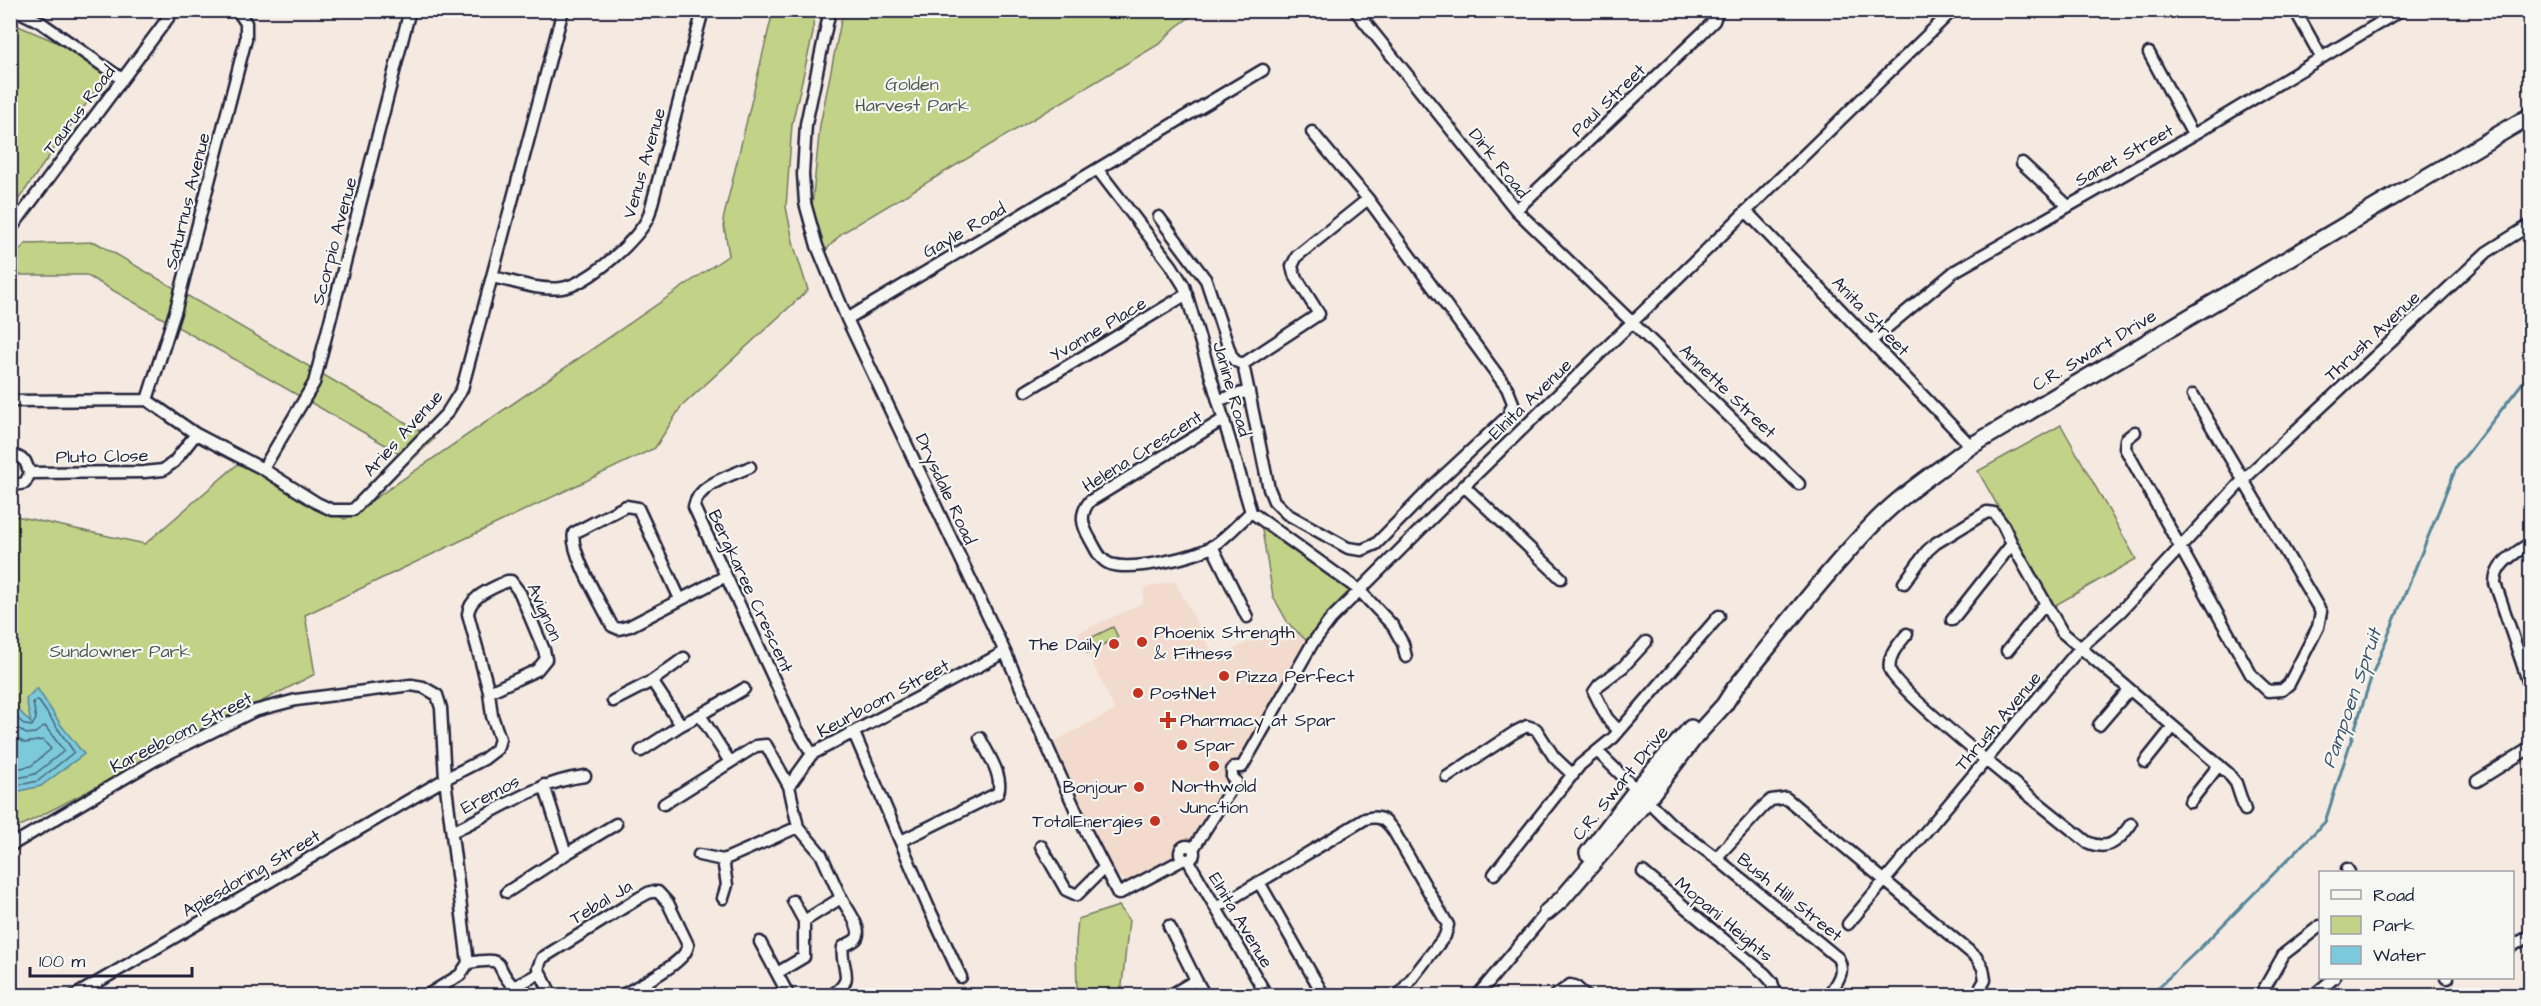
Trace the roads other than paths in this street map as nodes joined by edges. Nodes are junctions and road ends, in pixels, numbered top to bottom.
1 (16, 10) edge
2 (174, 10) edge
3 (237, 10) edge
4 (410, 10) edge
5 (563, 10) edge
6 (703, 10) edge
7 (830, 10) edge
8 (1355, 10) edge
9 (1718, 10) edge
10 (1953, 10) edge
11 (2295, 10) edge
12 (2401, 10) edge
13 (2149, 53) dead end
14 (2321, 57) junction
15 (1263, 70) dead end
16 (122, 79) junction
17 (2530, 116) edge
18 (1312, 132) dead end
19 (2193, 135) junction
20 (2022, 163) dead end
21 (1098, 170) junction
22 (1368, 199) junction
23 (2067, 205) junction
24 (1516, 210) junction
25 (1746, 211) junction
26 (1159, 217) dead end
27 (2530, 225) edge
28 (10, 230) edge
29 (493, 277) junction
30 (1187, 294) junction
31 (847, 319) junction
32 (1633, 322) junction
33 (1872, 340) junction
34 (1244, 364) junction
35 (1249, 391) junction
36 (1026, 392) dead end
37 (2193, 395) dead end
38 (147, 400) junction
39 (1219, 400) junction
40 (10, 401) edge
41 (1224, 419) junction
42 (2135, 432) dead end
43 (196, 434) junction
44 (1971, 446) junction
45 (10, 457) edge
46 (750, 467) dead end
47 (263, 469) junction
48 (30, 473) junction
49 (2243, 480) junction
50 (1799, 484) dead end
51 (10, 486) edge
52 (1464, 486) junction
53 (1251, 512) junction
54 (2530, 543) edge
55 (2012, 544) junction
56 (1212, 546) junction
57 (2182, 548) junction
58 (726, 576) junction
59 (1561, 578) dead end
60 (1904, 583) dead end
61 (1359, 590) junction
62 (680, 599) junction
63 (2045, 604) junction
64 (1719, 616) dead end
65 (1247, 617) dead end
66 (1952, 620) dead end
67 (1907, 634) dead end
68 (1646, 642) dead end
69 (2080, 648) junction
70 (2007, 651) dead end
71 (1005, 652) junction
72 (1406, 657) dead end
73 (684, 658) dead end
74 (652, 681) junction
75 (2530, 687) edge
76 (744, 689) dead end
77 (2129, 690) junction
78 (489, 692) junction
79 (613, 701) dead end
80 (700, 715) junction
81 (681, 725) junction
82 (2099, 725) dead end
83 (2174, 727) junction
84 (1619, 731) junction
85 (854, 734) junction
86 (980, 738) dead end
87 (2530, 748) edge
88 (640, 751) dead end
89 (1597, 751) junction
90 (812, 754) junction
91 (1987, 760) junction
92 (730, 762) junction
93 (2145, 762) dead end
94 (2218, 765) junction
95 (1573, 775) junction
96 (585, 776) dead end
97 (1447, 777) dead end
98 (445, 779) junction
99 (2477, 780) dead end
100 (544, 785) junction
101 (789, 786) junction
102 (1642, 794) junction
103 (2190, 801) dead end
104 (664, 804) dead end
105 (2245, 810) dead end
106 (616, 824) dead end
107 (2131, 824) dead end
108 (798, 827) junction
109 (452, 832) junction
110 (901, 841) junction
111 (10, 846) edge
112 (1041, 846) dead end
113 (566, 854) junction
114 (699, 855) dead end
115 (1716, 858) junction
116 (723, 860) junction
117 (1186, 860) junction
118 (1104, 868) junction
119 (1643, 872) dead end
120 (1494, 874) dead end
121 (1885, 881) junction
122 (1259, 882) junction
123 (507, 892) dead end
124 (723, 898) dead end
125 (841, 898) junction
126 (792, 901) dead end
127 (1216, 908) junction
128 (1547, 912) joint
129 (804, 921) junction
130 (1848, 924) dead end
131 (1169, 926) dead end
132 (2319, 927) edge
133 (2530, 936) edge
134 (760, 942) dead end
135 (2514, 945) edge
136 (468, 963) junction
137 (540, 973) junction
138 (777, 973) junction
139 (961, 977) dead end
140 (2333, 979) edge
141 (1196, 981) junction
142 (837, 994) edge
143 (74, 996) edge
144 (426, 996) edge
145 (552, 996) edge
146 (621, 996) edge
147 (789, 996) edge
148 (871, 996) edge
149 (880, 996) edge
150 (1169, 996) edge
151 (1205, 996) edge
152 (1267, 996) edge
153 (1324, 996) edge
154 (1398, 996) edge
155 (1477, 996) edge
156 (1555, 996) edge
157 (1586, 996) edge
158 (1776, 996) edge
159 (1828, 996) edge
160 (1976, 996) edge
161 (2260, 996) edge
162 (2313, 996) edge

1 - 16 street
2 - 16 street, Taurus Road
3 - 38 street, Saturnus Avenue
4 - 47 street, Scorpio Avenue
5 - 29 street, Aries Avenue
6 - 29 street, Venus Avenue
7 - 31 street, Drysdale Road
8 - 24 street, Dirk Road
9 - 24 street, Paul Street
10 - 25 street, Elnita Avenue
11 - 14 street
12 - 14 street, Sanet Street
13 - 19 street
14 - 19 street, Sanet Street
15 - 21 street, Gayle Road
16 - 28 street, Taurus Road
17 - 44 street, C.R. Swart Drive
18 - 22 street
19 - 23 street, Sanet Street
20 - 23 street
21 - 30 street, Janine Road
21 - 31 street, Gayle Road
22 - 34 street
22 - 35 street
23 - 33 street, Sanet Street
24 - 32 street, Dirk Road
25 - 32 street, Elnita Avenue
25 - 33 street, Anita Street
26 - 34 street
27 - 49 street, Thrush Avenue
29 - 47 street, Aries Avenue
30 - 36 street, Yvonne Place
30 - 39 street, Janine Road
31 - 71 street, Drysdale Road
32 - 50 street, Annette Street
32 - 52 street, Elnita Avenue
33 - 44 street, Anita Street
34 - 35 street
35 - 39 street
37 - 49 street
38 - 40 street
38 - 43 street, Aries Avenue
39 - 41 street, Janine Road
41 - 53 street, Janine Road
41 - 56 street, Helena Crescent
42 - 57 street
43 - 47 street, Aries Avenue
43 - 48 street, Pluto Close
44 - 102 street, C.R. Swart Drive
45 - 48 street, Pluto Close
46 - 58 street, Bergkaree Crescent
48 - 51 street
49 - 57 street, Thrush Avenue
49 - 57 street
52 - 59 street
52 - 61 street, Elnita Avenue
53 - 56 street, Helena Crescent
53 - 61 street
54 - 75 street
55 - 60 street
55 - 63 street
55 - 66 street
56 - 65 street
57 - 69 street, Thrush Avenue
58 - 62 street
58 - 90 street, Bergkaree Crescent
61 - 72 street
61 - 117 street, Elnita Avenue
62 - 62 street
63 - 69 street
63 - 70 street
64 - 84 street
67 - 91 street
68 - 84 street
69 - 77 street
69 - 91 street, Thrush Avenue
71 - 85 street, Keurboom Street
71 - 118 street, Drysdale Road
73 - 74 street
74 - 79 street
74 - 81 street
76 - 80 street
77 - 82 street
77 - 83 street
78 - 78 street, Avignon
78 - 98 street, Avignon
80 - 81 street
80 - 92 street
81 - 88 street
83 - 93 street
83 - 94 street
84 - 89 street
85 - 90 street, Keurboom Street
85 - 110 street
86 - 110 street
87 - 99 street
89 - 95 street
89 - 102 street, Bush Hill Street
90 - 101 street, Keurboom Street
91 - 107 street
91 - 121 street, Thrush Avenue
92 - 101 street
92 - 104 street
94 - 103 street
94 - 105 street
95 - 97 street
95 - 120 street
96 - 100 street, Eremos
98 - 109 street
98 - 111 street, Kareeboom Street
98 - 143 street, Apiesdoring Street
100 - 109 street, Eremos
100 - 113 street, Eremos
101 - 108 street
102 - 115 street, Bush Hill Street
102 - 128 street, C.R. Swart Drive
106 - 113 street
108 - 116 street
108 - 125 street
109 - 136 street
110 - 139 street
112 - 118 street
113 - 123 street
114 - 116 street
115 - 121 street
115 - 159 street, Bush Hill Street
116 - 124 street
117 - 118 street, Drysdale Road
117 - 127 street, Elnita Avenue
119 - 158 street, Mopani Heights
121 - 130 street, Thrush Avenue
121 - 160 street
122 - 127 street
122 - 153 street
122 - 154 street
125 - 129 street
125 - 142 street
126 - 129 street
127 - 152 street, Elnita Avenue
128 - 155 street, C.R. Swart Drive
129 - 138 street
131 - 141 street
132 - 161 street
133 - 135 street
134 - 138 street
136 - 137 street
136 - 144 street
137 - 145 street
137 - 146 street, Tebal Ja
138 - 147 street
140 - 162 street
141 - 150 street
141 - 151 street
148 - 149 street
156 - 157 street

